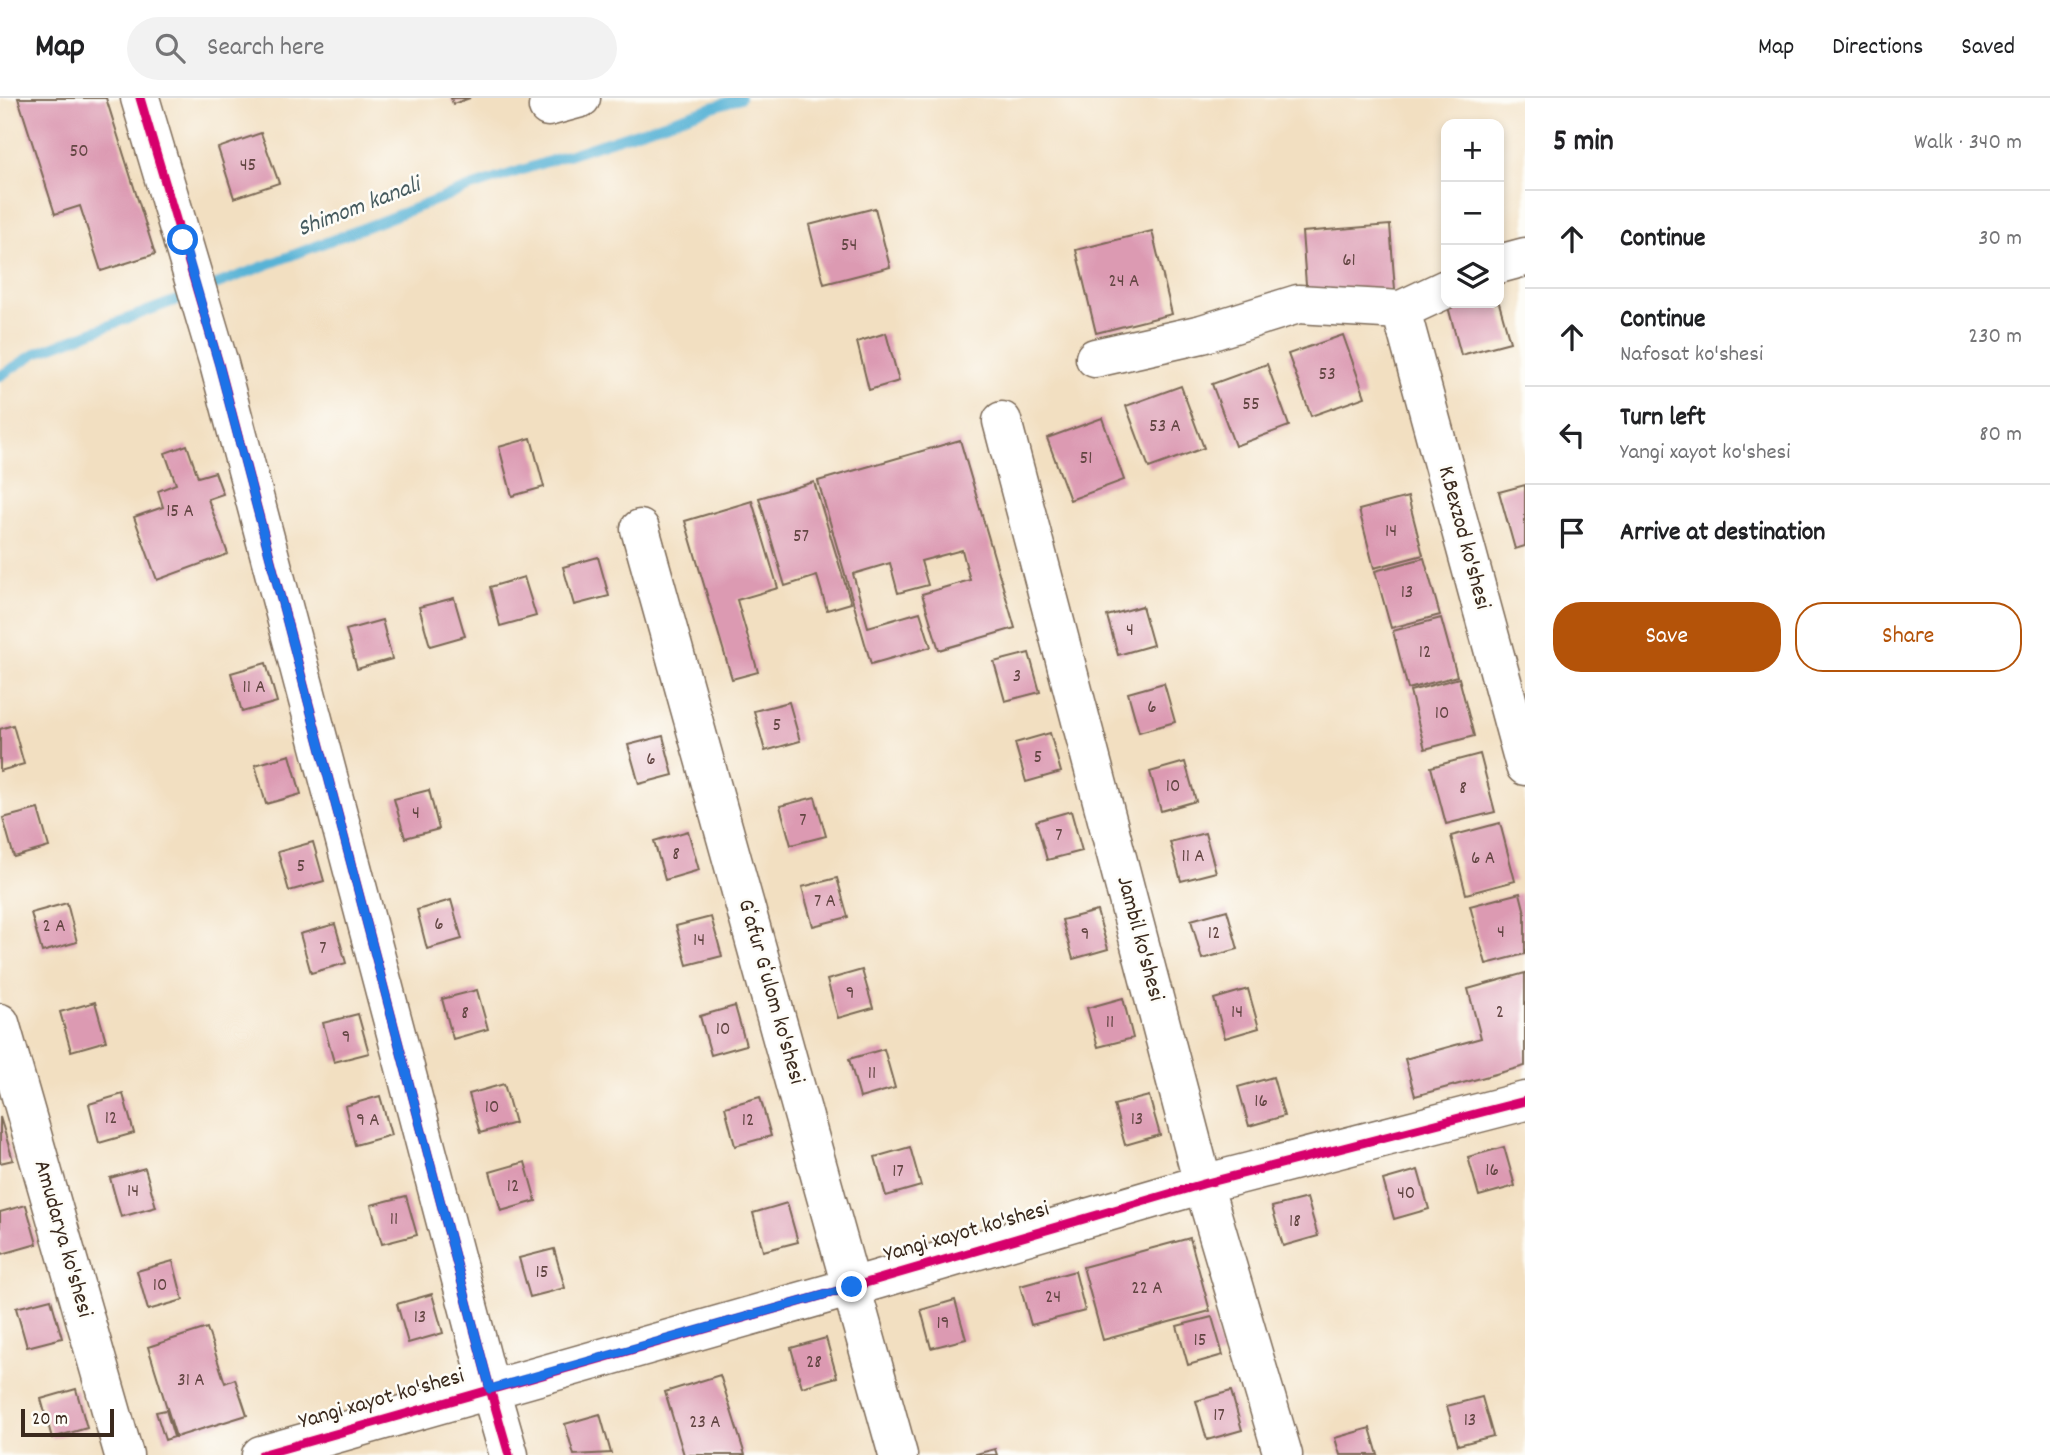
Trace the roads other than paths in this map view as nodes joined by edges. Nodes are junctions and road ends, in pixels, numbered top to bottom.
1 (140, 98) edge
2 (1525, 257) edge
3 (1504, 263) edge
4 (1441, 291) edge
5 (1401, 310) junction
6 (1095, 358) dead end
7 (1002, 421) dead end
8 (640, 530) dead end
9 (1525, 766) edge
10 (0, 1023) edge
11 (1525, 1101) edge
12 (1203, 1184) junction
13 (852, 1287) junction
14 (490, 1389) junction
15 (124, 1455) edge
16 (261, 1455) edge
17 (509, 1455) edge
18 (898, 1455) edge
19 (1283, 1455) edge

1 - 14 street
2 - 3 street
4 - 5 street
5 - 6 street
5 - 9 street, K.Bexzod ko'shesi
7 - 12 street, Jambil ko'shesi
8 - 13 street, Gʻafur Gʻulom ko'shesi
10 - 15 street, Amudarya ko'shesi
11 - 12 street, Yangi xayot ko'shesi
12 - 13 street, Yangi xayot ko'shesi
12 - 19 street, Jambil ko'shesi
13 - 14 street, Yangi xayot ko'shesi
13 - 18 street, Gʻafur Gʻulom ko'shesi
14 - 16 street, Yangi xayot ko'shesi
14 - 17 street

